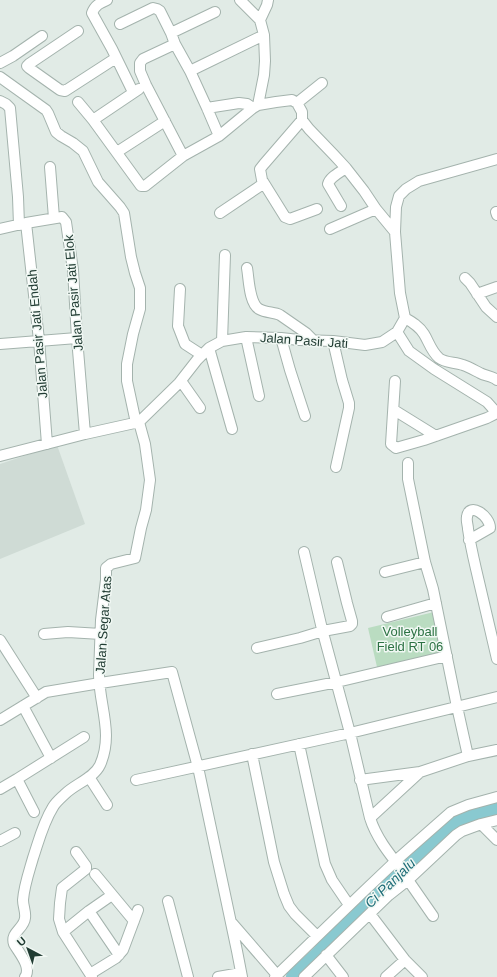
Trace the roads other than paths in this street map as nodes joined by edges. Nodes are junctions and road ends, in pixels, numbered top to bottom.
1 (108, 0) edge
2 (240, 0) edge
3 (268, 0) edge
4 (215, 12) dead end
5 (260, 20) junction
6 (120, 24) dead end
7 (78, 31) dead end
8 (171, 33) junction
9 (264, 35) junction
10 (42, 36) dead end
11 (175, 44) junction
12 (116, 58) junction
13 (0, 63) edge
14 (190, 72) junction
15 (0, 77) edge
16 (322, 83) dead end
17 (146, 85) junction
18 (133, 92) junction
19 (0, 101) edge
20 (78, 102) dead end
21 (297, 103) junction
22 (256, 107) junction
23 (207, 108) junction
24 (93, 120) junction
25 (302, 120) junction
26 (165, 121) junction
27 (219, 136) junction
28 (116, 152) junction
29 (183, 156) junction
30 (497, 159) edge
31 (50, 167) dead end
32 (346, 168) junction
33 (264, 184) junction
34 (341, 206) dead end
35 (316, 209) dead end
36 (376, 209) junction
37 (220, 213) dead end
38 (54, 218) junction
39 (23, 224) junction
40 (0, 229) edge
41 (330, 229) dead end
42 (395, 232) junction
43 (225, 255) dead end
44 (247, 268) dead end
45 (465, 278) dead end
46 (497, 287) edge
47 (180, 288) dead end
48 (476, 294) junction
49 (497, 317) edge
50 (405, 318) junction
51 (397, 332) junction
52 (246, 337) junction
53 (77, 338) junction
54 (282, 338) junction
55 (39, 340) junction
56 (313, 340) junction
57 (222, 341) junction
58 (333, 342) junction
59 (0, 344) edge
60 (209, 348) junction
61 (202, 356) junction
62 (497, 380) edge
63 (181, 381) junction
64 (395, 381) dead end
65 (259, 396) dead end
66 (200, 408) dead end
67 (394, 410) junction
68 (305, 416) dead end
69 (138, 422) junction
70 (232, 429) dead end
71 (85, 434) junction
72 (436, 436) junction
73 (47, 444) junction
74 (0, 456) edge
75 (408, 463) dead end
76 (336, 467) dead end
77 (469, 540) dead end
78 (304, 552) dead end
79 (337, 562) dead end
80 (425, 562) junction
81 (385, 572) dead end
82 (436, 603) junction
83 (387, 617) dead end
84 (323, 631) junction
85 (44, 634) dead end
86 (101, 634) junction
87 (0, 640) edge
88 (257, 648) dead end
89 (4, 653) edge
90 (446, 656) junction
91 (497, 656) edge
92 (337, 682) junction
93 (99, 683) junction
94 (277, 694) dead end
95 (497, 697) edge
96 (37, 698) junction
97 (23, 706) junction
98 (457, 706) junction
99 (0, 720) edge
100 (350, 732) junction
101 (84, 737) dead end
102 (299, 744) junction
103 (497, 750) edge
104 (252, 754) junction
105 (468, 756) junction
106 (51, 758) junction
107 (198, 767) junction
108 (420, 772) junction
109 (89, 777) junction
110 (17, 779) junction
111 (136, 780) dead end
112 (360, 780) junction
113 (0, 789) edge
114 (497, 797) edge
115 (107, 805) dead end
116 (34, 812) dead end
117 (370, 818) junction
118 (497, 820) edge
119 (481, 824) junction
120 (15, 834) dead end
121 (497, 840) edge
122 (0, 841) edge
123 (76, 852) dead end
124 (397, 864) junction
125 (95, 874) dead end
126 (407, 878) junction
127 (112, 895) junction
128 (168, 901) dead end
129 (349, 905) junction
130 (138, 910) dead end
131 (89, 911) junction
132 (370, 914) junction
133 (433, 916) dead end
134 (134, 921) junction
135 (231, 921) junction
136 (63, 932) junction
137 (317, 936) junction
138 (119, 955) junction
139 (326, 955) junction
140 (405, 960) junction
141 (241, 975) edge
142 (91, 976) edge
143 (276, 976) edge
144 (25, 977) edge
145 (188, 977) edge
146 (218, 977) edge
147 (304, 977) edge
148 (343, 977) edge
149 (386, 977) edge
150 (422, 977) edge

1 - 12 street
2 - 5 street
3 - 5 street
4 - 8 street
5 - 9 street
6 - 8 street
7 - 12 street
8 - 11 street
9 - 14 street
9 - 22 street
10 - 13 street
11 - 14 street
11 - 17 street
12 - 18 street
14 - 23 street
15 - 69 street
16 - 21 street
17 - 18 street
17 - 26 street
18 - 24 street
19 - 39 street, Jalan Pasir Jati Endah
20 - 24 street
21 - 22 street
21 - 25 street
22 - 23 street
22 - 27 street
23 - 27 street
24 - 28 street
25 - 32 street
25 - 33 street
26 - 28 street
26 - 29 street
27 - 29 street
28 - 29 street
30 - 42 street
31 - 38 street
32 - 34 street
32 - 36 street
33 - 35 street
33 - 37 street
36 - 41 street
36 - 42 street
38 - 39 street, Jalan Pasir Jati Elok
38 - 53 street, Jalan Pasir Jati Elok
39 - 40 street, Jalan Pasir Jati Elok
39 - 55 street, Jalan Pasir Jati Endah
42 - 50 street
43 - 57 street
44 - 56 street
45 - 48 street
46 - 48 street
47 - 61 street
48 - 49 street
50 - 51 street, Jalan Pasir Jati
50 - 62 street
51 - 58 street, Jalan Pasir Jati
51 - 72 street
52 - 54 street, Jalan Pasir Jati
52 - 57 street, Jalan Pasir Jati
52 - 65 street
53 - 55 street
53 - 71 street, Jalan Pasir Jati Elok
54 - 56 street, Jalan Pasir Jati
54 - 68 street
55 - 59 street
55 - 73 street, Jalan Pasir Jati Endah
56 - 58 street, Jalan Pasir Jati
57 - 60 street, Jalan Pasir Jati
58 - 76 street
60 - 61 street, Jalan Pasir Jati
60 - 70 street
61 - 63 street, Jalan Pasir Jati
63 - 66 street
63 - 69 street, Jalan Pasir Jati
64 - 67 street
67 - 72 street
67 - 72 street
69 - 71 street
69 - 86 street, Jalan Segar Atas
71 - 73 street
73 - 74 street
75 - 80 street
77 - 91 street
78 - 84 street
79 - 84 street
80 - 81 street
80 - 82 street
82 - 83 street
82 - 90 street
84 - 88 street
84 - 92 street
85 - 86 street
86 - 93 street, Jalan Segar Atas
87 - 89 street
89 - 96 street
90 - 92 street
90 - 98 street
92 - 94 street
92 - 100 street
93 - 96 street
93 - 107 street
93 - 109 street, Jalan Segar Atas
95 - 98 street
96 - 97 street
97 - 99 street
97 - 106 street
98 - 100 street
98 - 105 street
100 - 102 street
100 - 112 street
101 - 106 street
102 - 104 street
102 - 129 street
103 - 105 street
104 - 107 street
104 - 137 street
105 - 108 street
106 - 110 street
107 - 111 street
107 - 135 street
108 - 112 street
108 - 117 street
109 - 115 street
109 - 144 street, Jalan Segar Atas
110 - 113 street
110 - 116 street
112 - 117 street
114 - 124 street
117 - 124 street
118 - 119 street
119 - 121 street
119 - 126 street
120 - 122 street
123 - 136 street
124 - 126 street
124 - 129 street
125 - 127 street
126 - 132 street
126 - 133 street
127 - 131 street
127 - 134 street
128 - 145 street
129 - 137 street
130 - 134 street
131 - 136 street
131 - 138 street
132 - 139 street
132 - 140 street
134 - 138 street
135 - 141 street
135 - 143 street
136 - 142 street
137 - 143 street
138 - 142 street
139 - 147 street
139 - 148 street
140 - 149 street
140 - 150 street
141 - 146 street

